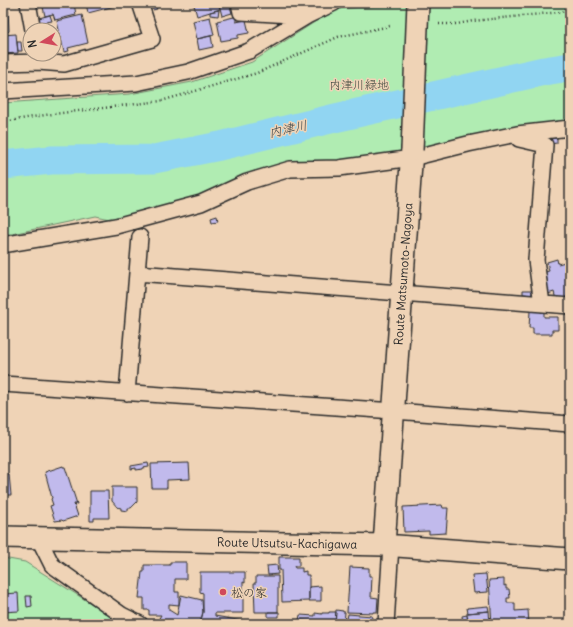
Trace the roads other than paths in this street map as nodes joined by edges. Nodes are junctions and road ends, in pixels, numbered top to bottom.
1 (28, 3) edge
2 (140, 3) edge
3 (239, 3) edge
4 (334, 3) edge
5 (418, 3) edge
6 (307, 16) junction
7 (32, 22) edge
8 (22, 60) edge
9 (55, 62) edge
10 (3, 63) edge
11 (3, 91) edge
12 (570, 128) edge
13 (517, 134) junction
14 (412, 154) junction
15 (140, 236) dead end
16 (3, 244) edge
17 (137, 273) junction
18 (402, 293) junction
19 (542, 304) junction
20 (570, 306) edge
21 (3, 384) edge
22 (127, 393) junction
23 (394, 411) junction
24 (570, 424) edge
25 (3, 537) edge
26 (38, 537) junction
27 (388, 545) junction
28 (570, 558) edge
29 (140, 624) edge
30 (386, 624) edge

1 - 7 street
2 - 9 street
3 - 6 street
4 - 6 street
5 - 14 main road, Route Matsumoto-Nagoya, bridge
6 - 11 street
8 - 10 street
12 - 13 street
13 - 14 street
13 - 19 street
14 - 16 street
14 - 18 main road, Route Matsumoto-Nagoya
15 - 17 street
17 - 18 street
17 - 22 street
18 - 19 street
18 - 23 main road, Route Matsumoto-Nagoya
19 - 20 street
21 - 22 street
22 - 23 street
23 - 24 street
23 - 27 main road, Route Matsumoto-Nagoya
25 - 26 main road, Route Utsutsu-Kachigawa
26 - 27 main road, Route Utsutsu-Kachigawa
26 - 29 street
27 - 28 main road, Route Utsutsu-Kachigawa
27 - 30 street

